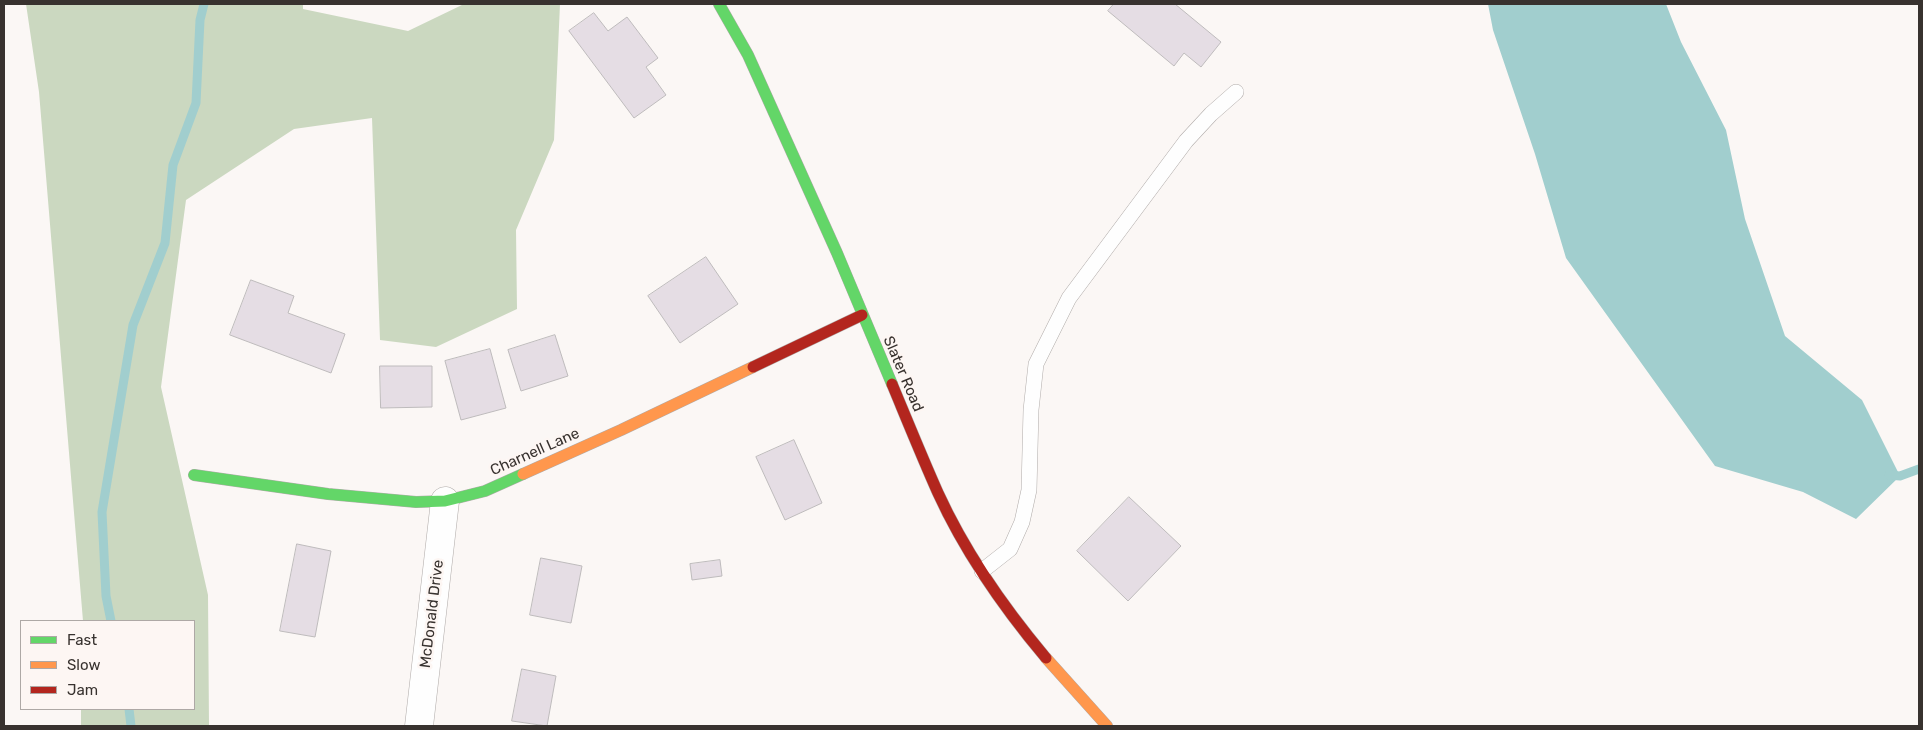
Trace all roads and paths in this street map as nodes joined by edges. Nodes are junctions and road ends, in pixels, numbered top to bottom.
1 (719, 4) edge
2 (1236, 92) dead end
3 (862, 316) junction
4 (194, 475) dead end
5 (445, 502) junction
6 (982, 571) junction
7 (419, 726) edge
8 (1107, 726) edge

1 - 3 street, Slater Road
2 - 6 lane
3 - 5 street, Charnell Lane
3 - 6 street, Slater Road
4 - 5 street, Charnell Lane
5 - 7 street, McDonald Drive
6 - 8 street, Slater Road

